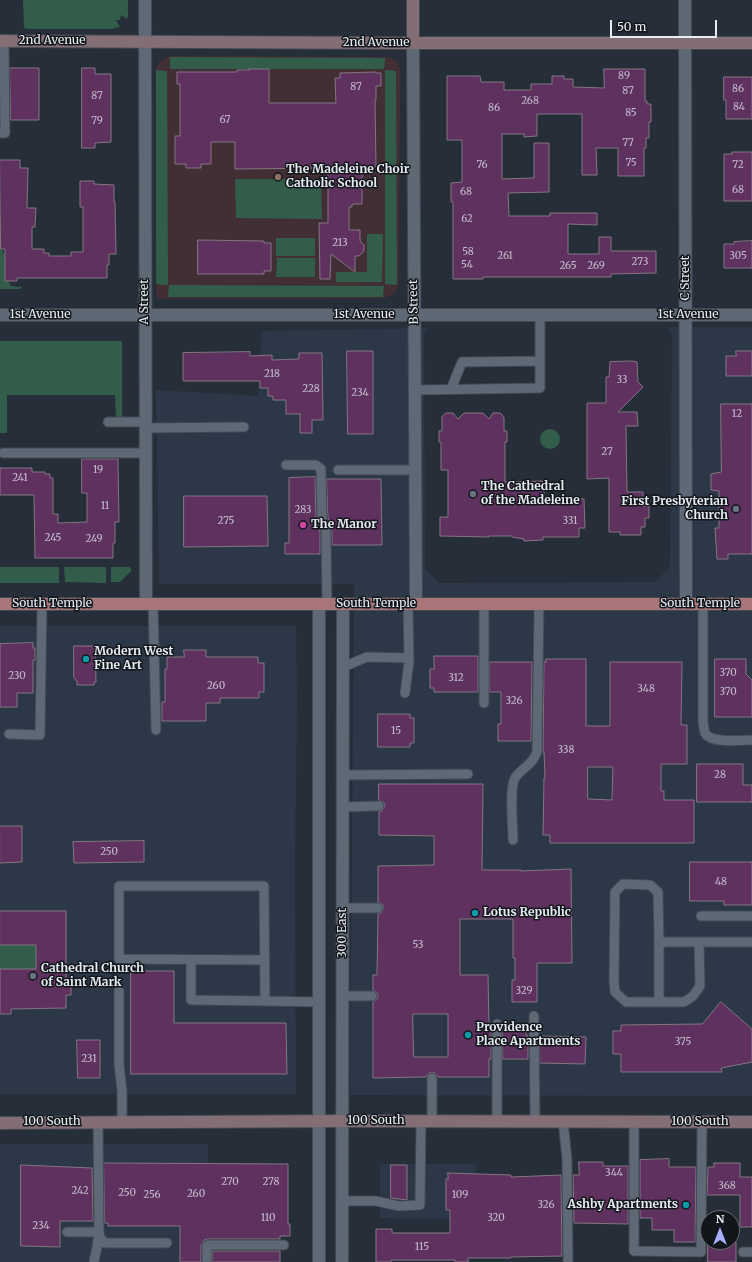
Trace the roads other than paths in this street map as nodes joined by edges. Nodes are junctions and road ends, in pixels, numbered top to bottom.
1 (146, 0) edge
2 (413, 0) edge
3 (686, 0) edge
4 (2, 41) edge
5 (146, 42) junction
6 (413, 43) junction
7 (686, 43) junction
8 (752, 43) edge
9 (0, 133) edge
10 (0, 315) edge
11 (145, 315) junction
12 (414, 315) junction
13 (540, 315) junction
14 (686, 315) junction
15 (752, 315) edge
16 (540, 362) junction
17 (451, 389) junction
18 (415, 390) junction
19 (108, 422) dead end
20 (145, 425) junction
21 (244, 427) dead end
22 (3, 453) dead end
23 (146, 453) junction
24 (286, 464) dead end
25 (338, 470) dead end
26 (416, 470) junction
27 (0, 604) edge
28 (42, 604) junction
29 (150, 604) junction
30 (323, 604) junction
31 (343, 604) junction
32 (412, 604) junction
33 (484, 604) junction
34 (540, 604) junction
35 (686, 604) junction
36 (703, 604) junction
37 (752, 604) edge
38 (409, 658) junction
39 (343, 667) junction
40 (405, 693) dead end
41 (484, 704) dead end
42 (156, 730) dead end
43 (9, 734) dead end
44 (752, 740) edge
45 (468, 774) dead end
46 (343, 775) junction
47 (343, 806) junction
48 (379, 806) dead end
49 (513, 840) dead end
50 (343, 908) junction
51 (378, 908) dead end
52 (700, 916) dead end
53 (752, 916) edge
54 (659, 942) junction
55 (699, 942) junction
56 (752, 942) edge
57 (191, 960) junction
58 (265, 960) junction
59 (119, 991) dead end
60 (343, 996) junction
61 (372, 996) dead end
62 (265, 1001) junction
63 (319, 1002) junction
64 (659, 1002) junction
65 (534, 1016) dead end
66 (497, 1024) dead end
67 (432, 1078) dead end
68 (319, 1121) junction
69 (342, 1121) junction
70 (426, 1121) junction
71 (497, 1121) junction
72 (535, 1121) junction
73 (563, 1121) junction
74 (0, 1122) edge
75 (98, 1122) junction
76 (122, 1122) junction
77 (634, 1122) junction
78 (702, 1122) junction
79 (752, 1122) edge
80 (342, 1201) junction
81 (67, 1232) dead end
82 (98, 1232) junction
83 (167, 1243) dead end
84 (284, 1245) dead end
85 (94, 1261) dead end
86 (207, 1262) edge
87 (319, 1262) edge
88 (342, 1262) edge
89 (568, 1262) edge

1 - 5 street, A Street
2 - 6 street, B Street
3 - 7 street, C Street
4 - 5 street, 2nd Avenue
4 - 9 lane
5 - 6 street, 2nd Avenue
5 - 11 street, A Street
6 - 7 street, 2nd Avenue
6 - 12 street, B Street
7 - 8 street, 2nd Avenue
7 - 14 street, C Street
10 - 11 street, 1st Avenue
11 - 12 street, 1st Avenue
11 - 20 street, A Street
12 - 13 street, 1st Avenue
12 - 18 street, B Street
13 - 14 street, 1st Avenue
13 - 16 lane
14 - 15 street, 1st Avenue
14 - 35 street, C Street
16 - 17 lane
16 - 17 lane
17 - 18 lane
18 - 26 street, B Street
19 - 20 lane
20 - 21 lane
20 - 23 street, A Street
22 - 23 lane
23 - 29 street, A Street
24 - 30 lane
25 - 26 lane
26 - 32 street, B Street
27 - 28 main road, South Temple
28 - 29 main road, South Temple
28 - 43 lane
29 - 30 main road, South Temple
29 - 42 lane
30 - 31 main road, South Temple
30 - 63 street, 300 East
31 - 32 main road, South Temple
31 - 39 street, 300 East
32 - 33 main road, South Temple
32 - 38 lane
33 - 34 main road, South Temple
33 - 41 lane
34 - 35 main road, South Temple
34 - 49 lane
35 - 36 main road, South Temple
36 - 37 main road, South Temple
36 - 44 lane
38 - 39 lane
38 - 40 lane
39 - 46 street, 300 East
45 - 46 lane
46 - 47 street, 300 East
47 - 48 lane
47 - 50 street, 300 East
50 - 51 lane
50 - 60 street, 300 East
52 - 53 lane
54 - 55 lane
54 - 64 lane
54 - 64 lane
55 - 56 lane
55 - 64 lane
57 - 58 lane
57 - 58 lane
57 - 62 lane
58 - 62 lane
59 - 76 lane
60 - 61 lane
60 - 69 street, 300 East
62 - 63 lane
63 - 68 street, 300 East
65 - 72 lane
66 - 71 lane
67 - 70 lane
68 - 69 street, 100 South
68 - 76 street, 100 South
68 - 87 street, 300 East
69 - 70 street, 100 South
69 - 80 street, 300 East
70 - 71 street, 100 South
70 - 80 lane
71 - 72 street, 100 South
72 - 73 street, 100 South
73 - 77 street, 100 South
73 - 89 lane
74 - 75 street, 100 South
75 - 76 street, 100 South
75 - 82 lane
77 - 78 street, 100 South
77 - 78 lane
78 - 79 street, 100 South
80 - 88 street, 300 East
81 - 82 lane
82 - 83 lane
82 - 85 lane
84 - 86 lane

